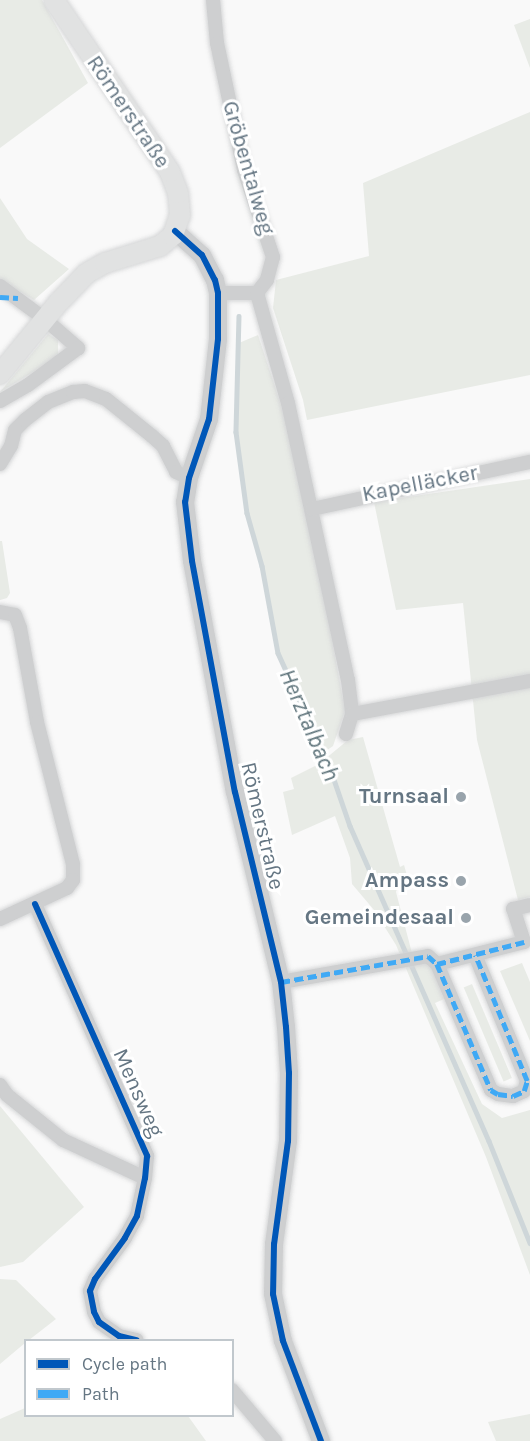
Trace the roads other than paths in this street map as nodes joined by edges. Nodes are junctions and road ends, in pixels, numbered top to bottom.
1 (54, 0) edge
2 (213, 0) edge
3 (175, 231) junction
4 (0, 286) edge
5 (218, 293) junction
6 (257, 293) junction
7 (0, 297) edge
8 (18, 298) junction
9 (46, 320) junction
10 (0, 374) edge
11 (0, 401) edge
12 (530, 462) edge
13 (0, 464) edge
14 (189, 478) junction
15 (312, 509) junction
16 (0, 612) edge
17 (530, 681) edge
18 (352, 714) junction
19 (346, 734) dead end
20 (35, 904) junction
21 (530, 905) edge
22 (0, 919) edge
23 (475, 955) junction
24 (437, 964) junction
25 (280, 982) junction
26 (0, 1085) edge
27 (145, 1178) junction
28 (129, 1339) edge
29 (234, 1392) edge
30 (275, 1441) edge
31 (321, 1441) edge

1 - 3 main road, Römerstraße
2 - 6 street, Gröbentalweg
3 - 5 street, Römerstraße
3 - 9 main road
4 - 8 street
5 - 6 street
5 - 14 street, Römerstraße
6 - 15 street
7 - 8 street
8 - 9 street
9 - 10 main road
9 - 11 street
12 - 15 street, Kapelläcker
13 - 14 street
14 - 25 street, Römerstraße
15 - 18 street
16 - 20 street
17 - 18 street
18 - 19 street
20 - 22 street
20 - 27 street, Mensweg
21 - 23 street
23 - 24 street
23 - 24 street
24 - 25 street
25 - 31 street, Römerstraße
26 - 27 street, Mensweg
27 - 28 street, Mensweg
29 - 30 street

